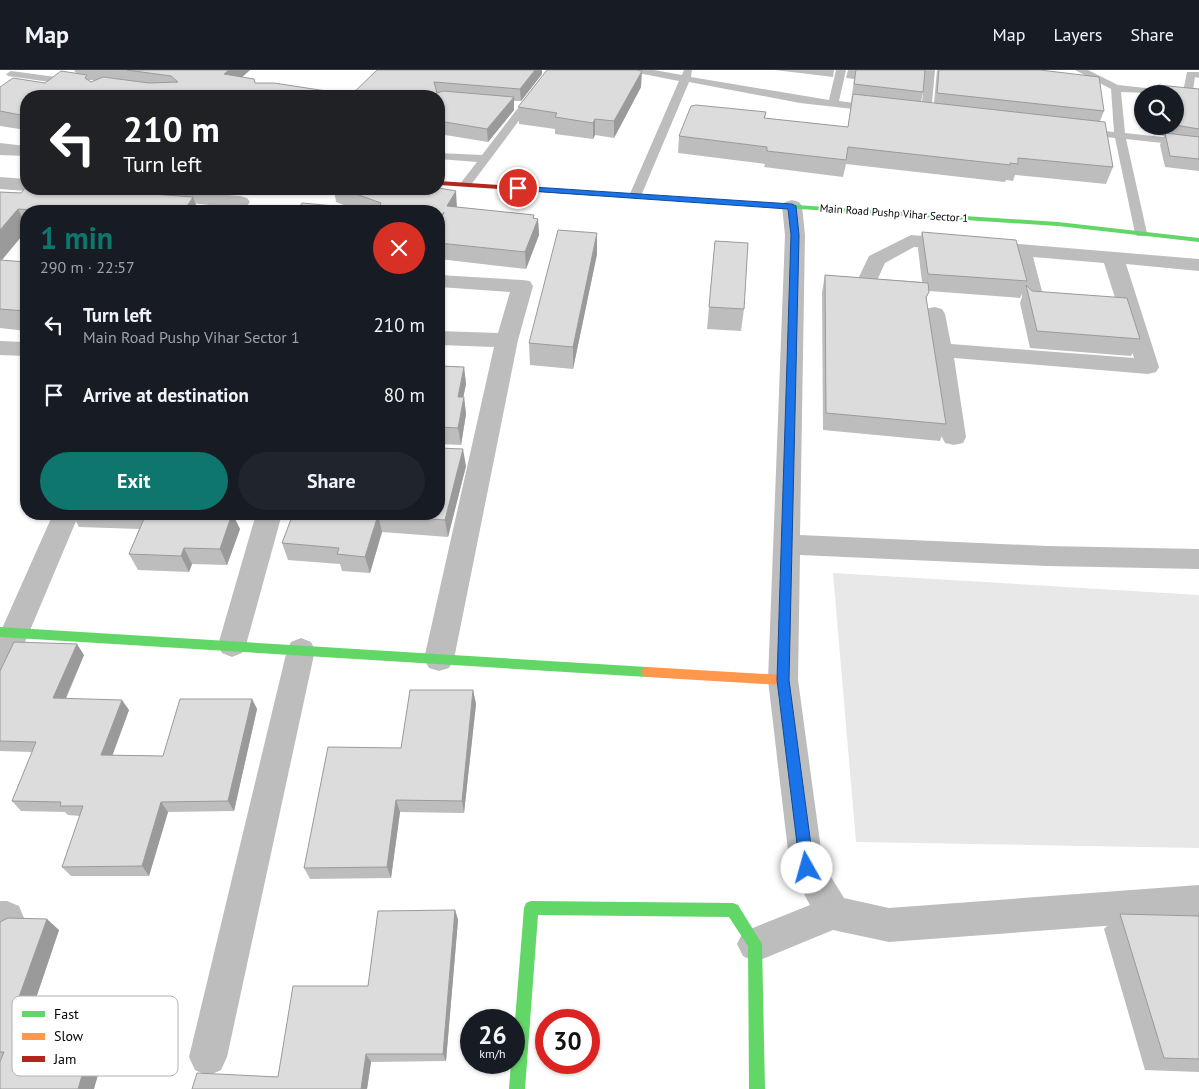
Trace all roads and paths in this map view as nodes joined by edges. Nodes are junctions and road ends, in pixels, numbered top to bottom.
1 (552, 70) edge
2 (638, 70) edge
3 (841, 70) edge
4 (930, 70) edge
5 (1080, 70) edge
6 (15, 72) edge
7 (686, 75) edge
8 (1199, 75) edge
9 (0, 81) edge
10 (77, 83) edge
11 (1088, 85) edge
12 (1116, 88) junction
13 (1134, 90) edge
14 (1184, 95) edge
15 (834, 104) junction
16 (880, 109) edge
17 (927, 114) edge
18 (1072, 130) edge
19 (1120, 135) junction
20 (1199, 144) edge
21 (0, 149) edge
22 (20, 151) edge
23 (445, 156) edge
24 (486, 159) junction
25 (0, 183) edge
26 (445, 183) edge
27 (466, 184) junction
28 (20, 185) edge
29 (156, 195) edge
30 (635, 196) junction
31 (241, 201) edge
32 (792, 206) junction
33 (1141, 233) junction
34 (1194, 239) edge
35 (1021, 250) junction
36 (1114, 256) junction
37 (1198, 269) edge
38 (445, 281) edge
39 (843, 282) edge
40 (1082, 304) edge
41 (934, 314) dead end
42 (445, 338) edge
43 (507, 340) junction
44 (0, 348) edge
45 (20, 349) edge
46 (940, 350) junction
47 (954, 437) dead end
48 (456, 456) edge
49 (482, 456) junction
50 (63, 520) edge
51 (267, 520) edge
52 (786, 544) junction
53 (1199, 559) edge
54 (8, 632) edge
55 (232, 645) junction
56 (301, 650) junction
57 (439, 658) junction
58 (0, 666) edge
59 (783, 680) junction
60 (1199, 902) edge
61 (833, 913) junction
62 (755, 944) junction
63 (208, 1057) dead end
64 (517, 1089) edge
65 (757, 1089) edge

1 - 24 lane
2 - 7 lane
3 - 15 lane
4 - 17 lane
5 - 12 lane
6 - 9 lane
6 - 10 lane
7 - 15 lane
7 - 30 lane
8 - 14 lane
11 - 12 lane
12 - 13 lane
12 - 19 lane
15 - 16 lane
18 - 19 lane
19 - 20 lane
19 - 33 lane
21 - 22 street
23 - 24 lane
24 - 27 lane
25 - 28 street
26 - 27 street, Main Road Pushp Vihar Sector 1
27 - 30 street, Main Road Pushp Vihar Sector 1
29 - 31 street
30 - 32 street, Main Road Pushp Vihar Sector 1
32 - 33 street, Main Road Pushp Vihar Sector 1
32 - 52 street
33 - 34 street, Main Road Pushp Vihar Sector 1
34 - 37 street
35 - 36 street
35 - 39 street
35 - 40 street
36 - 37 street
36 - 46 street
38 - 43 street
41 - 46 street
42 - 43 street
43 - 49 street
44 - 45 street
46 - 47 street
48 - 49 street
49 - 57 street
50 - 54 street
51 - 55 street
52 - 53 street
52 - 59 street
54 - 55 street
54 - 58 street
55 - 56 street
56 - 57 street
56 - 63 street
57 - 59 street
59 - 61 street
60 - 61 street
61 - 62 street
62 - 64 street
62 - 65 street

